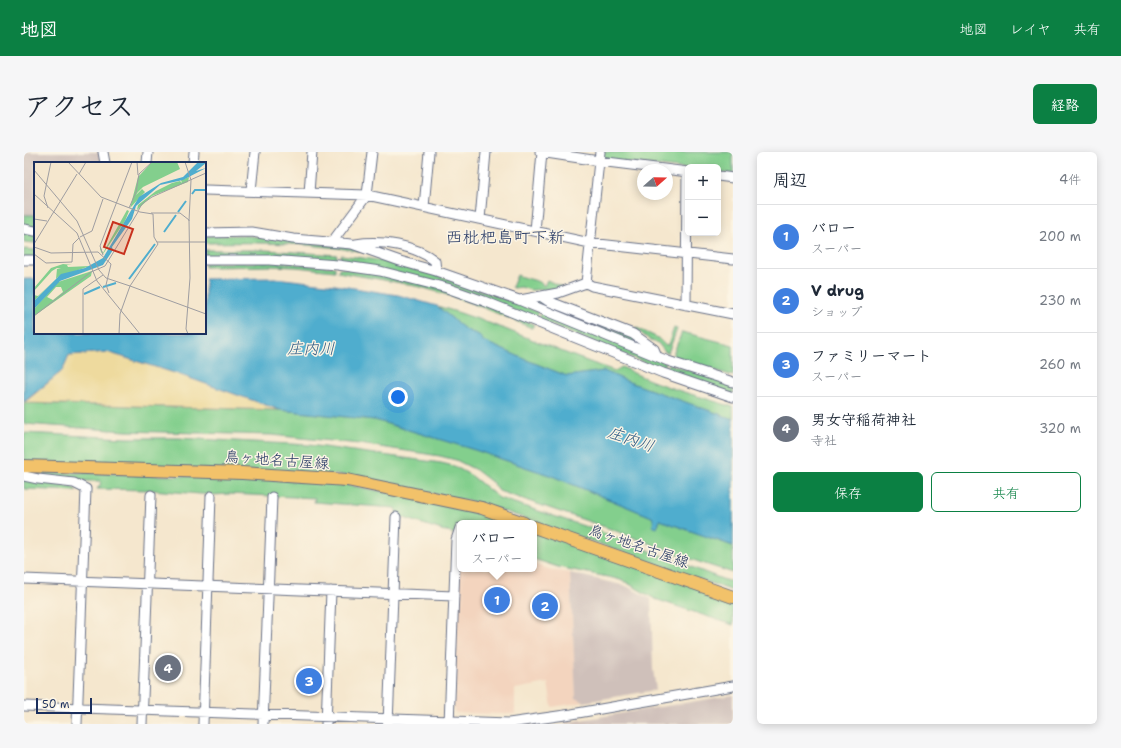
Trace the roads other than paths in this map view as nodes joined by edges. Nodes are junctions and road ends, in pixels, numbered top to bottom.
1 (103, 152) edge
2 (148, 152) edge
3 (194, 152) edge
4 (254, 152) edge
5 (312, 152) edge
6 (372, 152) edge
7 (429, 152) edge
8 (486, 152) edge
9 (542, 152) edge
10 (599, 157) edge
11 (105, 162) edge
12 (147, 162) edge
13 (193, 162) edge
14 (685, 171) edge
15 (721, 176) edge
16 (733, 178) edge
17 (206, 190) edge
18 (251, 191) junction
19 (309, 193) junction
20 (367, 195) junction
21 (687, 200) edge
22 (424, 207) junction
23 (480, 219) junction
24 (24, 229) edge
25 (34, 231) edge
26 (535, 231) junction
27 (206, 233) edge
28 (332, 242) junction
29 (590, 243) junction
30 (352, 244) junction
31 (686, 254) junction
32 (733, 259) edge
33 (206, 260) edge
34 (436, 271) junction
35 (586, 284) junction
36 (542, 297) junction
37 (519, 300) junction
38 (686, 305) junction
39 (733, 314) edge
40 (657, 356) junction
41 (733, 382) edge
42 (733, 396) edge
43 (24, 466) edge
44 (24, 476) edge
45 (151, 495) dead end
46 (211, 496) dead end
47 (272, 497) dead end
48 (396, 518) dead end
49 (516, 520) edge
50 (537, 528) edge
51 (457, 537) edge
52 (24, 579) edge
53 (83, 581) junction
54 (148, 584) junction
55 (208, 586) junction
56 (268, 589) junction
57 (331, 591) junction
58 (393, 594) junction
59 (454, 596) junction
60 (733, 597) edge
61 (733, 686) edge
62 (24, 706) edge
63 (78, 708) junction
64 (143, 710) junction
65 (203, 712) junction
66 (263, 719) edge
67 (326, 720) edge
68 (388, 722) edge
69 (449, 722) edge
70 (77, 724) edge
71 (142, 724) edge
72 (203, 724) edge
73 (509, 724) edge

1 - 11 street
2 - 12 street
3 - 13 street
4 - 18 street
5 - 19 street
6 - 20 street
7 - 22 street
8 - 23 street
9 - 10 street
9 - 26 street
10 - 14 street
10 - 29 street
15 - 16 street
17 - 18 street
18 - 19 street
19 - 20 street
20 - 22 street
20 - 28 street
21 - 31 street
22 - 23 street
23 - 26 street
24 - 25 street
26 - 29 street
27 - 28 street
28 - 30 street
29 - 31 street
29 - 35 street
30 - 34 street
30 - 34 street
31 - 32 street
31 - 38 street
33 - 42 street
34 - 37 street
35 - 36 street
35 - 38 street
36 - 37 street
36 - 40 street
37 - 40 street
38 - 39 street
40 - 41 street
43 - 49 main road, 鳥ヶ地名古屋線
44 - 53 street
45 - 54 street
46 - 55 street
47 - 56 street
48 - 58 street
50 - 60 main road, 鳥ヶ地名古屋線
51 - 59 street
52 - 53 street
53 - 54 street
53 - 63 street
54 - 55 street
54 - 64 street
55 - 56 street
55 - 65 street
56 - 57 street
56 - 66 street
57 - 58 street
57 - 67 street
58 - 59 street
58 - 68 street
59 - 69 street
61 - 73 street
62 - 63 street
63 - 64 street
63 - 70 street
64 - 65 street
64 - 71 street
65 - 66 street
65 - 72 street
66 - 67 street
67 - 68 street
68 - 69 street
69 - 73 street

